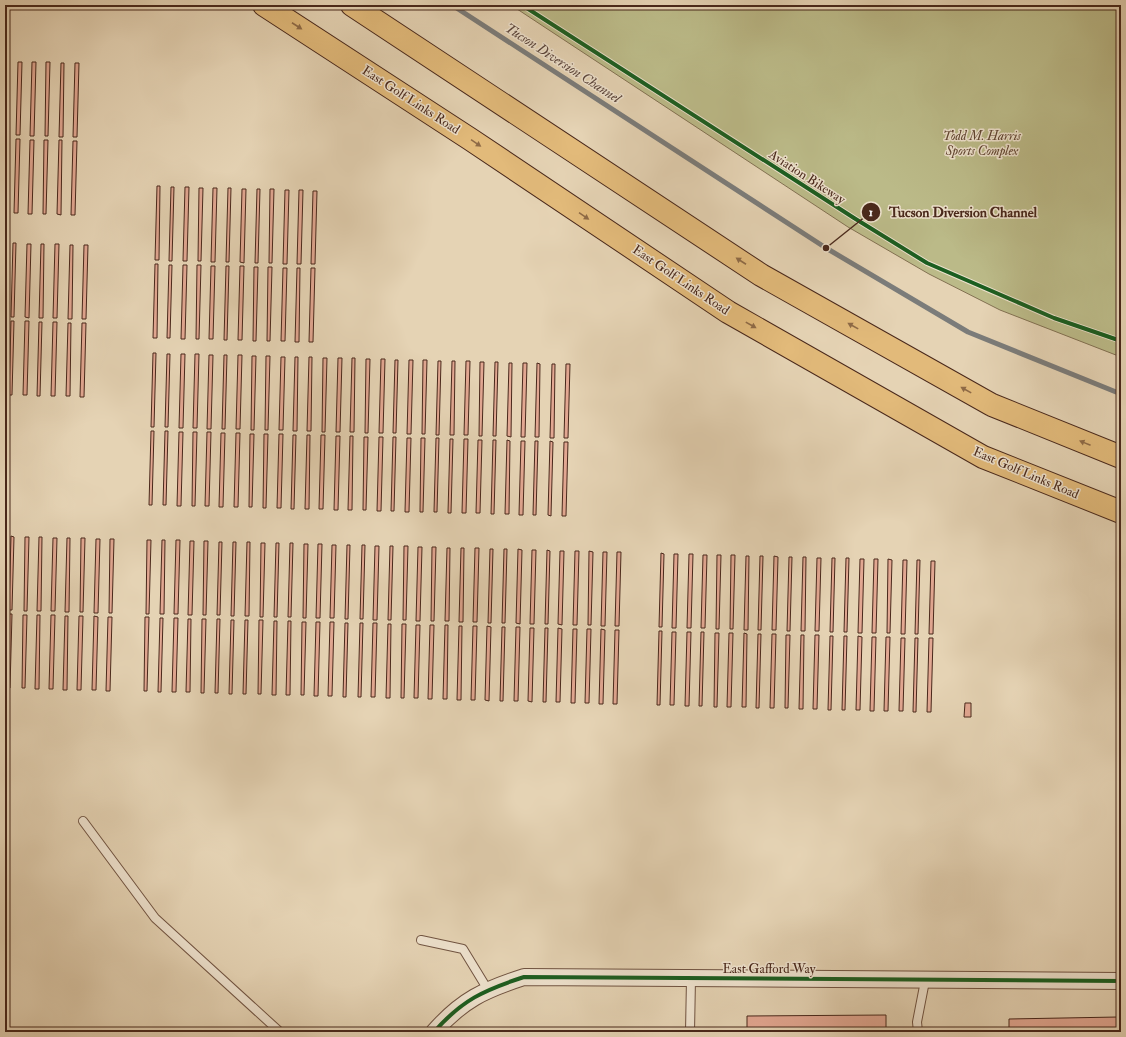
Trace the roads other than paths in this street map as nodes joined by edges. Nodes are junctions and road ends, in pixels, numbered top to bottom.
1 (264, 5) edge
2 (352, 5) edge
3 (1121, 457) edge
4 (1121, 512) edge
5 (83, 822) dead end
6 (421, 940) dead end
7 (691, 979) junction
8 (925, 980) junction
9 (1121, 982) edge
10 (488, 990) junction
11 (280, 1032) edge
12 (434, 1032) edge
13 (690, 1032) edge
14 (918, 1032) edge

1 -> 4 main road, East Golf Links Road
3 -> 2 main road
5 - 11 lane
6 - 10 lane
7 - 8 street, East Gafford Way
7 - 10 street, East Gafford Way
7 - 13 lane
8 - 9 street, East Gafford Way
8 - 14 lane
10 - 12 street, East Gafford Way

